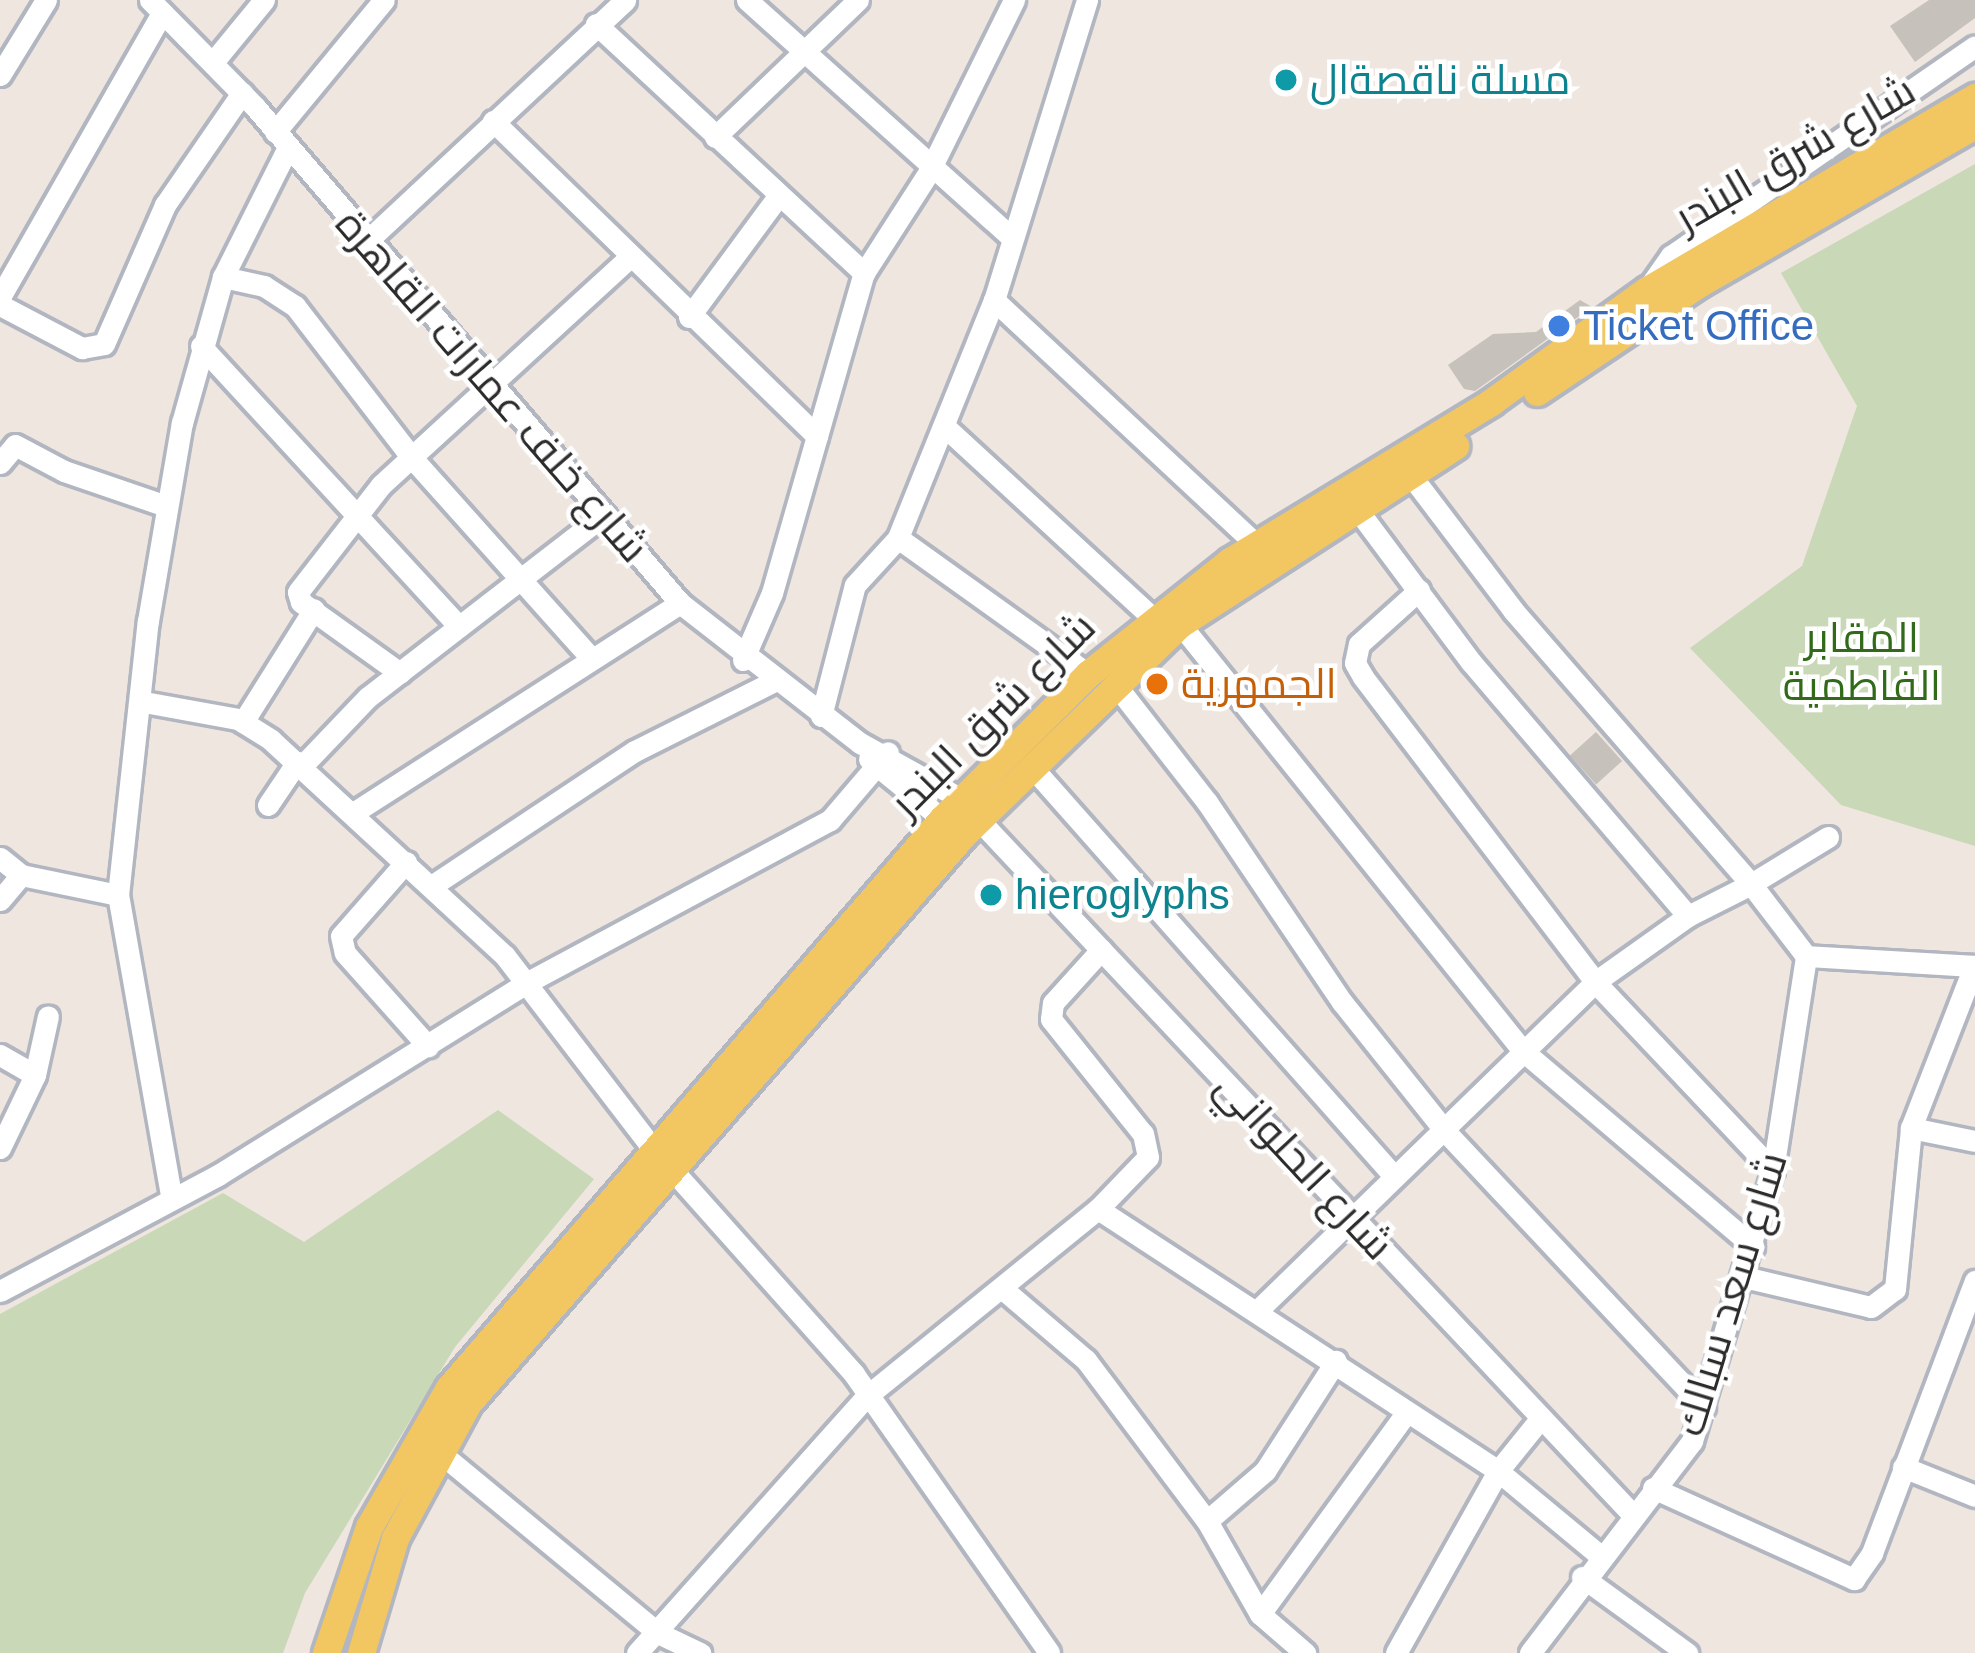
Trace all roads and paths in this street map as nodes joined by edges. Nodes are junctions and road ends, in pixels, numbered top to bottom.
1 (46, 0) edge
2 (264, 0) edge
3 (384, 0) edge
4 (625, 0) edge
5 (747, 0) edge
6 (858, 0) edge
7 (1014, 0) edge
8 (1087, 0) edge
9 (160, 4) edge
10 (596, 24) junction
11 (1975, 46) edge
12 (798, 52) junction
13 (214, 61) junction
14 (0, 75) edge
15 (242, 93) junction
16 (1975, 97) edge
17 (493, 121) junction
18 (1975, 124) edge
19 (715, 137) junction
20 (282, 139) junction
21 (930, 170) junction
22 (779, 195) junction
23 (1012, 238) junction
24 (367, 241) junction
25 (628, 259) junction
26 (864, 273) junction
27 (1695, 274) junction
28 (223, 277) junction
29 (1647, 290) junction
30 (994, 300) junction
31 (0, 301) edge
32 (689, 317) junction
33 (1614, 328) junction
34 (201, 346) junction
35 (492, 391) junction
36 (944, 426) junction
37 (817, 436) junction
38 (5, 447) edge
39 (413, 459) junction
40 (1405, 467) junction
41 (1351, 501) junction
42 (166, 506) junction
43 (355, 516) junction
44 (600, 518) junction
45 (898, 538) junction
46 (1266, 553) junction
47 (519, 577) junction
48 (1419, 590) junction
49 (680, 604) junction
50 (314, 609) junction
51 (1166, 621) junction
52 (458, 627) junction
53 (592, 659) junction
54 (743, 660) junction
55 (400, 673) junction
56 (1101, 679) junction
57 (772, 682) junction
58 (144, 702) junction
59 (821, 716) junction
60 (243, 722) junction
61 (882, 760) junction
62 (299, 764) junction
63 (1031, 766) junction
64 (268, 805) dead end
65 (353, 813) junction
66 (966, 817) junction
67 (1828, 837) dead end
68 (0, 858) edge
69 (406, 862) junction
70 (21, 875) junction
71 (1751, 884) junction
72 (433, 885) junction
73 (118, 895) junction
74 (0, 900) edge
75 (1688, 916) junction
76 (1101, 950) junction
77 (1806, 956) junction
78 (1975, 966) edge
79 (1595, 982) junction
80 (526, 983) junction
81 (48, 1016) dead end
82 (428, 1046) junction
83 (1523, 1051) junction
84 (0, 1055) edge
85 (35, 1075) junction
86 (1911, 1127) junction
87 (1444, 1130) junction
88 (1975, 1141) edge
89 (651, 1145) junction
90 (0, 1148) edge
91 (671, 1168) junction
92 (1773, 1170) junction
93 (1393, 1175) junction
94 (172, 1195) junction
95 (1098, 1209) junction
96 (1349, 1214) junction
97 (1753, 1246) junction
98 (1744, 1277) junction
99 (1975, 1281) edge
100 (1004, 1290) junction
101 (0, 1291) edge
102 (1258, 1310) junction
103 (1336, 1361) junction
104 (868, 1395) junction
105 (1704, 1407) junction
106 (1406, 1414) junction
107 (1540, 1419) junction
108 (438, 1450) junction
109 (1903, 1467) junction
110 (1498, 1471) junction
111 (1654, 1488) junction
112 (1975, 1496) edge
113 (1630, 1513) junction
114 (1207, 1521) junction
115 (1599, 1556) junction
116 (1582, 1576) junction
117 (1260, 1614) junction
118 (670, 1644) edge
119 (326, 1653) edge
120 (361, 1653) edge
121 (637, 1653) edge
122 (700, 1653) edge
123 (1049, 1653) edge
124 (1305, 1653) edge
125 (1396, 1653) edge
126 (1530, 1653) edge
127 (1687, 1653) edge

1 - 14 street
2 - 13 street
3 - 20 street
4 - 10 street
5 - 12 street
6 - 12 street
7 - 21 street
8 - 23 street
9 - 13 street, شارع خلف عمارات القاهرة
9 - 31 street
10 - 17 street
10 - 19 street
11 - 29 street
12 - 19 street
12 - 21 street
13 - 15 street, شارع خلف عمارات القاهرة
15 - 20 street, شارع خلف عمارات القاهرة
15 - 31 street
16 - 27 main road, شارع شرق البندر
17 - 24 street
17 - 25 street
18 - 27 main road, شارع شرق البندر
19 - 22 street
20 - 24 street, شارع خلف عمارات القاهرة
20 - 28 street
21 - 23 street
21 - 26 street
22 - 26 street
22 - 32 street
23 - 30 street
24 - 35 street, شارع خلف عمارات القاهرة
25 - 32 street
25 - 35 street
26 - 37 street
27 - 29 main road, شارع شرق البندر
27 - 33 main road, شارع شرق البندر
28 - 34 street
28 - 39 street
29 - 33 main road, شارع شرق البندر
30 - 36 street
30 - 46 street
32 - 37 street
33 - 40 main road, شارع شرق البندر
34 - 42 street
34 - 43 street
35 - 39 street
35 - 44 street, شارع خلف عمارات القاهرة
36 - 45 street
36 - 51 street
37 - 54 street
38 - 42 street
39 - 43 street
39 - 47 street
40 - 41 main road, شارع شرق البندر
40 - 71 street
41 - 46 main road, شارع شرق البندر
41 - 48 street
42 - 58 street
43 - 50 street
43 - 52 street
44 - 47 street
44 - 49 street, شارع خلف عمارات القاهرة
45 - 56 street
45 - 59 street
46 - 51 main road, شارع شرق البندر
47 - 52 street
47 - 53 street
48 - 75 street
48 - 79 street
49 - 53 street
49 - 54 street, شارع خلف عمارات القاهرة
50 - 55 street
50 - 60 street
51 - 56 main road, شارع شرق البندر
51 - 83 street
52 - 55 street
53 - 65 street
54 - 57 street, شارع خلف عمارات القاهرة
55 - 62 street
56 - 63 main road, شارع شرق البندر
56 - 66 main road, شارع شرق البندر
56 - 87 street
57 - 59 street, شارع خلف عمارات القاهرة
57 - 72 street
58 - 60 street
58 - 73 street
59 - 61 street, شارع خلف عمارات القاهرة
60 - 62 street
61 - 66 street, شارع خلف عمارات القاهرة
61 - 80 street
62 - 64 street
62 - 65 street
63 - 66 main road, شارع شرق البندر
63 - 93 street
65 - 69 street
66 - 76 street, شارع الحلواني
66 - 89 main road, شارع شرق البندر
66 - 91 main road, شارع شرق البندر
67 - 71 street
68 - 70 street
69 - 72 street
69 - 82 street
70 - 73 street
70 - 74 street
71 - 75 street
71 - 77 street
72 - 80 street
73 - 94 street
75 - 79 street
76 - 95 street
76 - 96 street, شارع الحلواني
77 - 78 street
77 - 92 street, شارع سعد سبالك
78 - 86 street
79 - 83 street
79 - 92 street
80 - 82 street
80 - 89 street
81 - 85 street
82 - 94 street
83 - 87 street
83 - 97 street
84 - 85 street
85 - 90 street
86 - 88 street
86 - 98 street
87 - 93 street
87 - 105 street
89 - 91 street
89 - 119 main road, شارع شرق البندر
91 - 104 street
91 - 108 main road, شارع شرق البندر
92 - 97 street, شارع سعد سبالك
93 - 96 street
94 - 101 street
95 - 100 street
95 - 102 street
96 - 102 street
96 - 107 street, شارع الحلواني
97 - 98 street, شارع سعد سبالك
98 - 105 street, شارع سعد سبالك
99 - 109 street
100 - 104 street
100 - 114 street
102 - 103 street
103 - 106 street
103 - 114 street
104 - 118 street
104 - 123 street
105 - 111 street, شارع سعد سبالك
106 - 110 street
106 - 117 street
107 - 110 street
107 - 113 street, شارع الحلواني
108 - 118 street
108 - 120 main road, شارع شرق البندر
109 - 111 street
109 - 112 street
110 - 115 street
110 - 125 street
111 - 113 street, شارع سعد سبالك
113 - 115 street, شارع سعد سبالك
114 - 117 street
115 - 116 street, شارع سعد سبالك
116 - 126 street, شارع سعد سبالك
116 - 127 street
117 - 124 street
118 - 121 street
118 - 122 street

